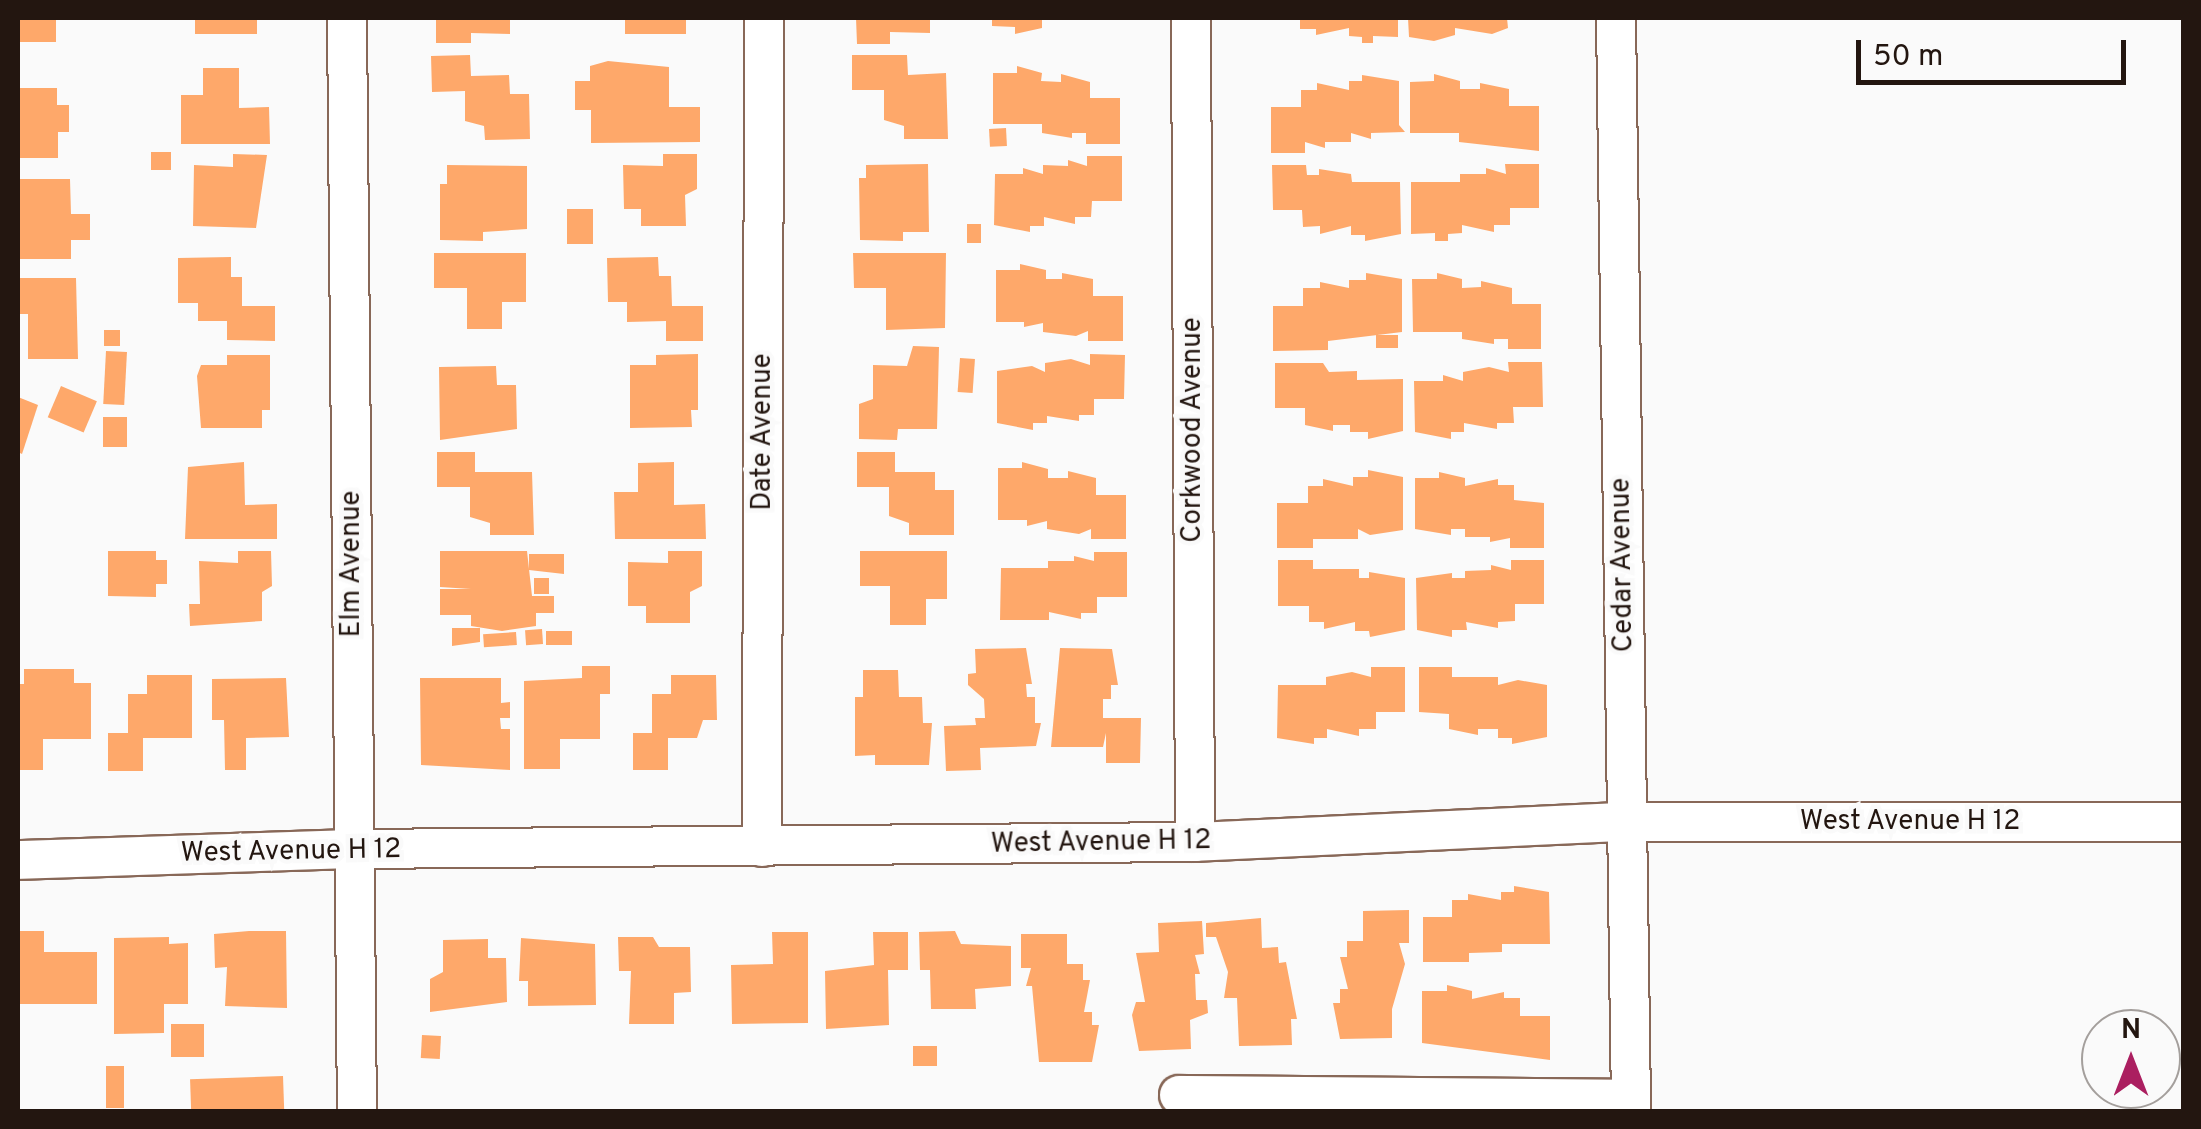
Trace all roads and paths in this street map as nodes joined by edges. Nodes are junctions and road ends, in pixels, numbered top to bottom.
1 (348, 18) edge
2 (764, 18) edge
3 (1192, 18) edge
4 (1616, 18) edge
5 (1626, 822) junction
6 (2184, 822) edge
7 (1196, 842) junction
8 (762, 847) junction
9 (354, 849) junction
10 (18, 860) edge
11 (1179, 1095) dead end
12 (1631, 1105) edge
13 (356, 1112) edge

1 - 9 street, Elm Avenue
2 - 8 street, Date Avenue
3 - 7 street, Corkwood Avenue
4 - 5 street, Cedar Avenue
5 - 6 street, West Avenue H 12
5 - 7 street, West Avenue H 12
5 - 12 street, Cedar Avenue
7 - 8 street, West Avenue H 12
8 - 9 street, West Avenue H 12
9 - 10 street, West Avenue H 12
9 - 13 street, Elm Avenue
11 - 12 street

